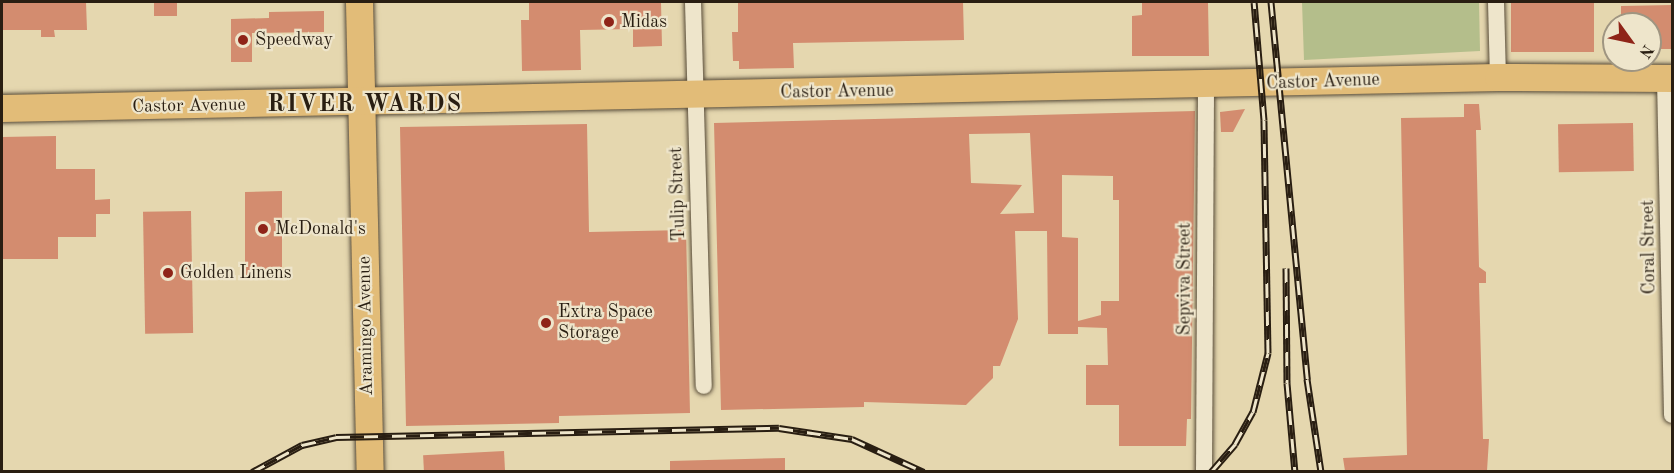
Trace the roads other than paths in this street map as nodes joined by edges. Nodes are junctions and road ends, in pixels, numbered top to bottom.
1 (359, 2) edge
2 (693, 2) edge
3 (1496, 2) edge
4 (1498, 77) junction
5 (1669, 78) edge
6 (1206, 86) junction
7 (695, 95) junction
8 (361, 103) junction
9 (2, 108) edge
10 (704, 386) dead end
11 (1672, 415) edge
12 (370, 471) edge
13 (1204, 471) edge

1 - 8 main road, Aramingo Avenue
2 - 7 street, Tulip Street
3 - 4 street
4 - 5 main road, Castor Avenue
4 - 6 main road, Castor Avenue
5 - 11 street, Coral Street
6 - 7 main road, Castor Avenue
6 - 13 street, Sepviva Street
7 - 8 main road, Castor Avenue
7 - 10 street, Tulip Street
8 - 9 main road, Castor Avenue
8 - 12 main road, Aramingo Avenue

